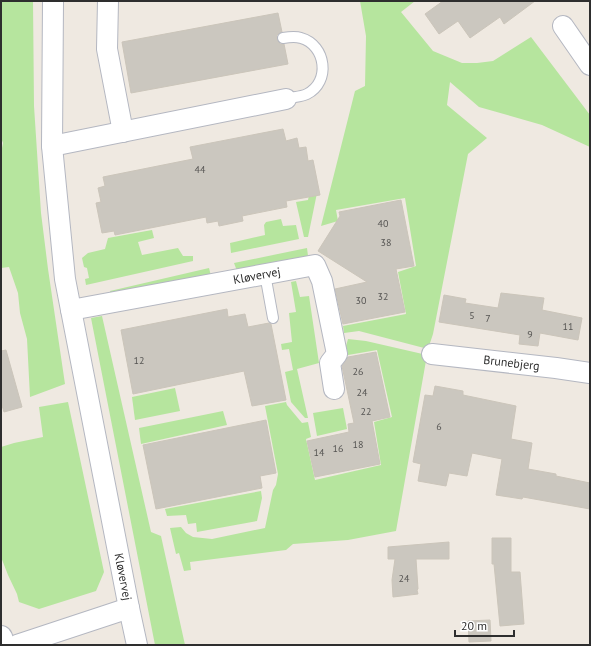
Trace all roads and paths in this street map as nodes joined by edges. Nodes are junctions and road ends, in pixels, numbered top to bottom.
1 (53, 1) edge
2 (108, 1) edge
3 (563, 26) dead end
4 (283, 38) dead end
5 (590, 65) edge
6 (286, 99) joint
7 (123, 132) junction
8 (52, 146) junction
9 (265, 274) junction
10 (71, 310) junction
11 (273, 318) dead end
12 (432, 354) dead end
13 (590, 373) edge
14 (334, 389) dead end
15 (129, 608) junction
16 (1, 637) edge
17 (4, 645) edge
18 (17, 645) edge
19 (137, 645) edge

1 - 8 street, Kløvervej
2 - 7 street
3 - 5 street
4 - 6 lane
6 - 7 street
7 - 8 street
8 - 10 street, Kløvervej
9 - 10 street, Kløvervej
9 - 11 lane
9 - 14 street, Kløvervej
10 - 15 street, Kløvervej
12 - 13 street, Brunebjerg
15 - 18 street, Kløvervej
15 - 19 street, Kløvervej
16 - 17 street

